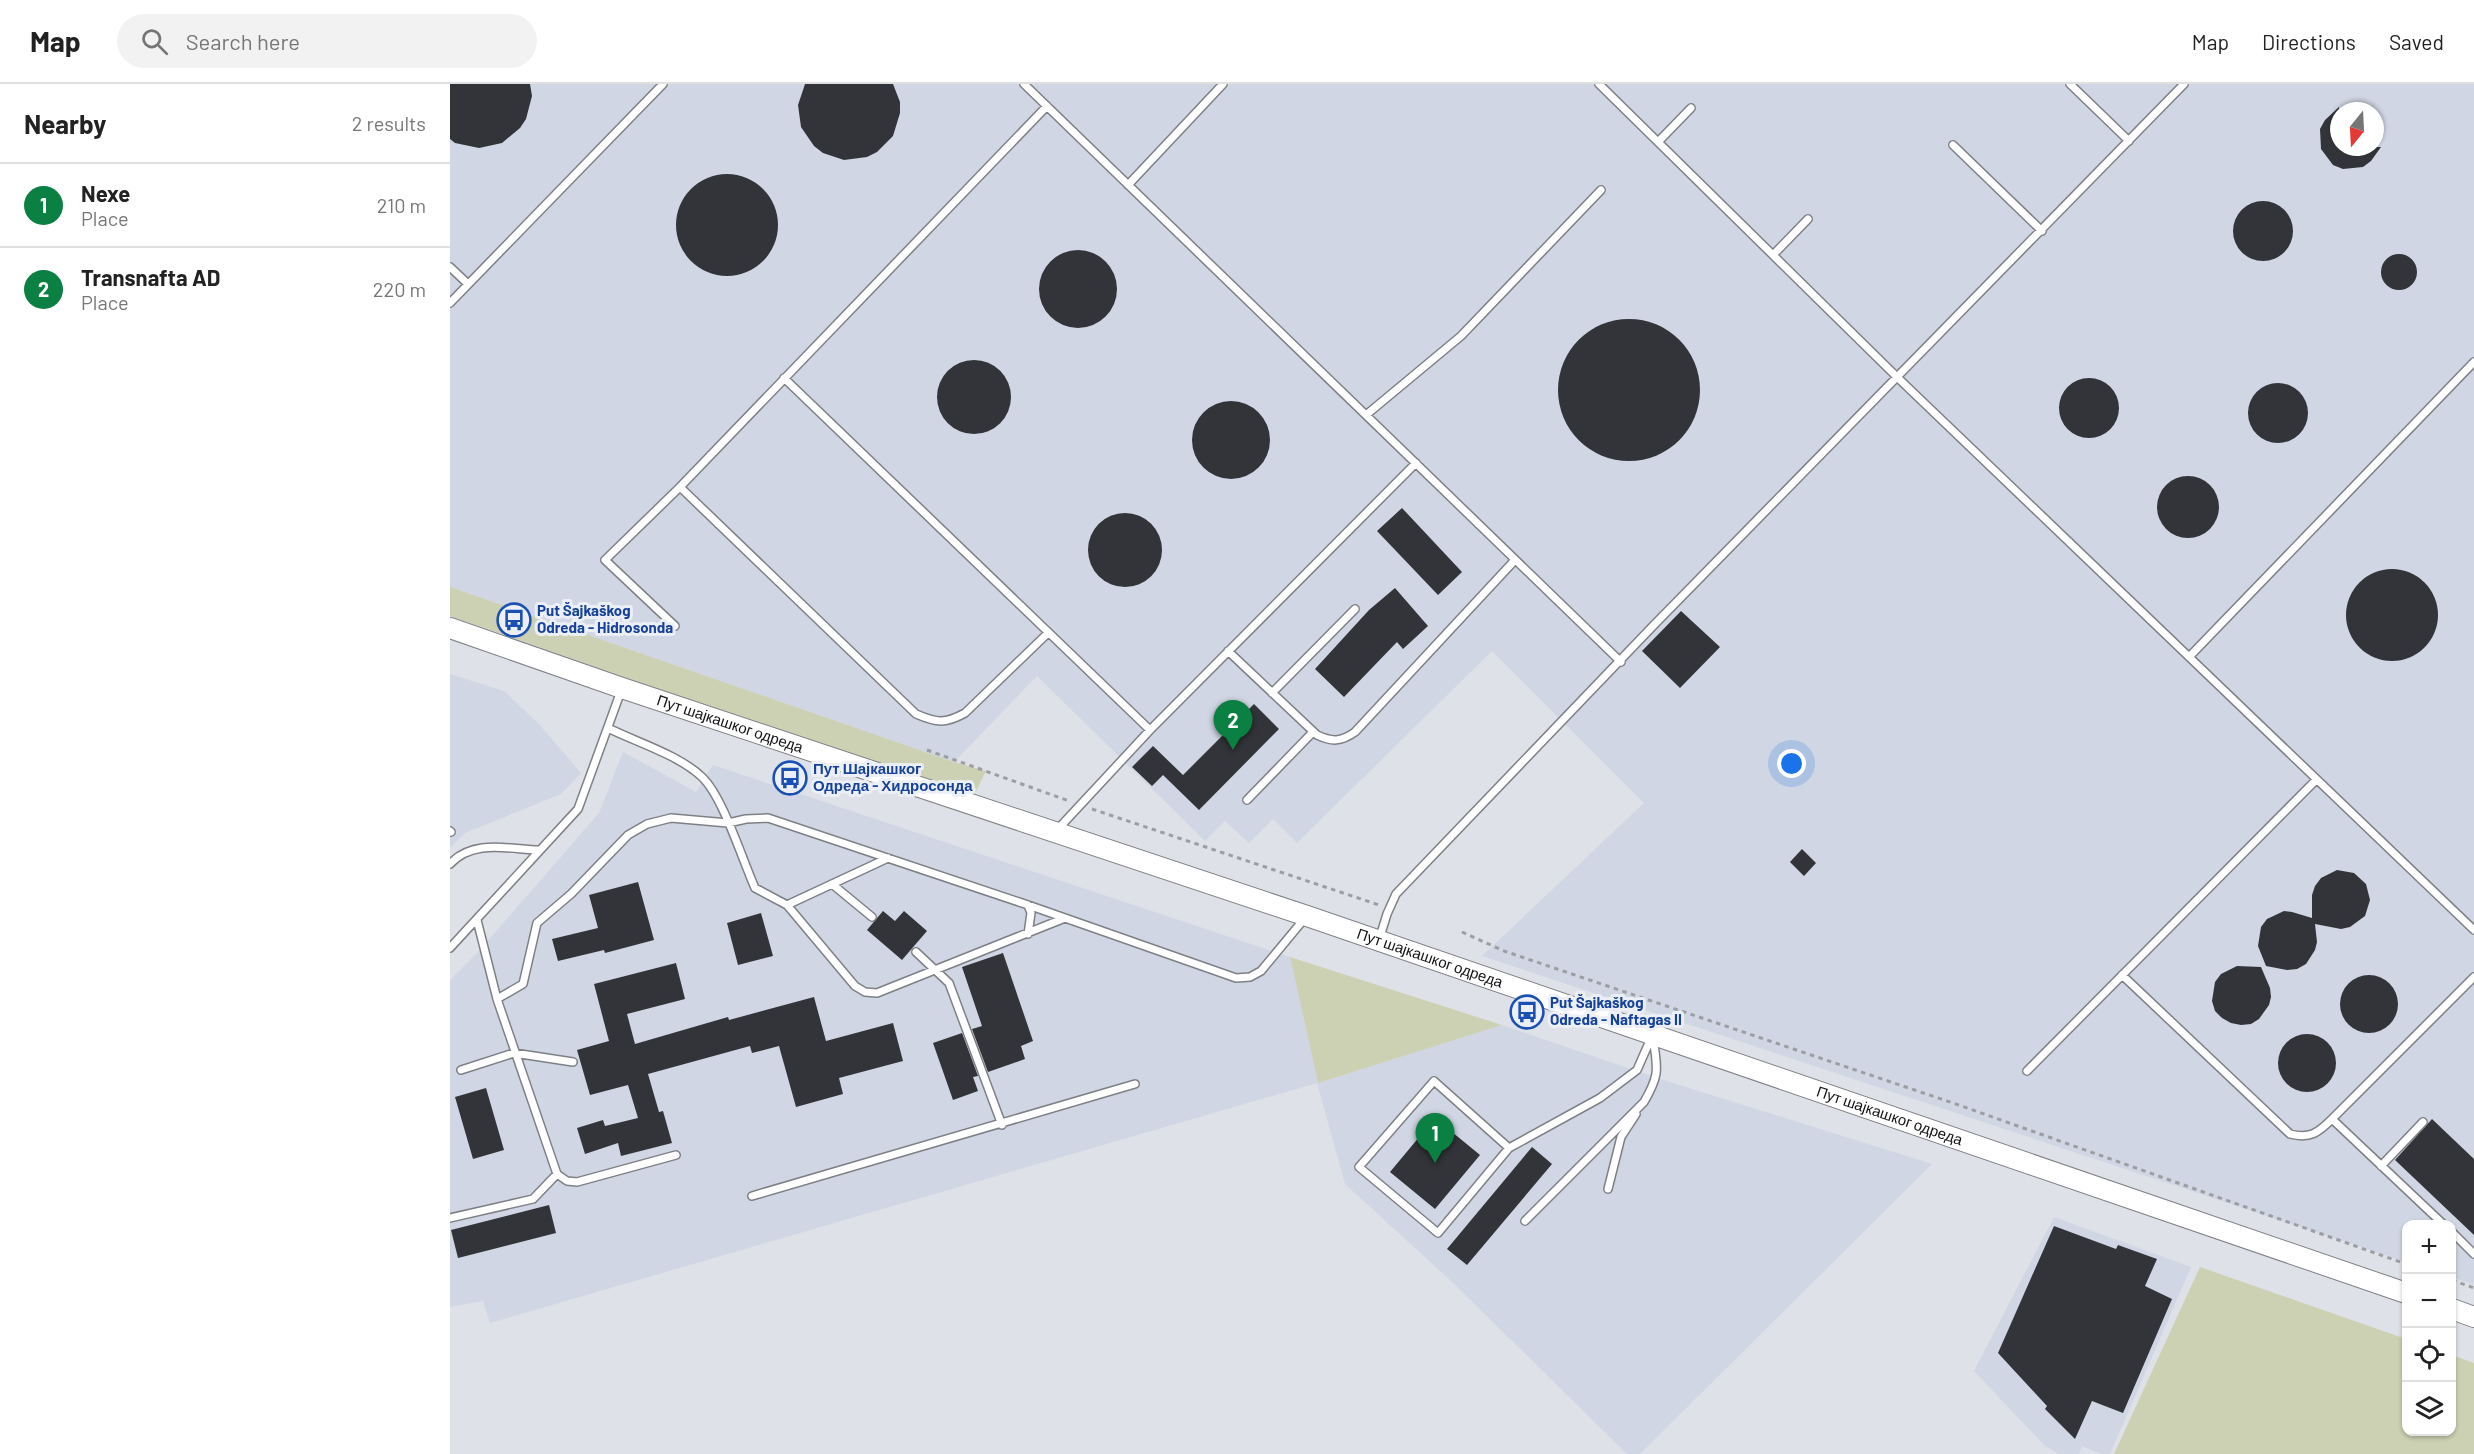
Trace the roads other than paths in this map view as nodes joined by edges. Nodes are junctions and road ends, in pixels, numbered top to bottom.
1 (663, 84) edge
2 (1024, 84) edge
3 (1223, 84) edge
4 (1599, 84) edge
5 (2070, 84) edge
6 (2184, 84) edge
7 (1047, 106) junction
8 (1691, 108) dead end
9 (2129, 141) junction
10 (1658, 142) junction
11 (1953, 145) dead end
12 (1128, 185) junction
13 (1601, 190) dead end
14 (1808, 219) dead end
15 (2042, 231) junction
16 (1773, 255) junction
17 (450, 267) edge
18 (468, 284) junction
19 (450, 303) edge
20 (2474, 362) edge
21 (784, 378) junction
22 (1898, 378) junction
23 (1366, 415) junction
24 (1416, 463) junction
25 (680, 486) junction
26 (1515, 560) junction
27 (1355, 609) dead end
28 (675, 626) dead end
29 (450, 628) edge
30 (1048, 633) junction
31 (1228, 651) junction
32 (2189, 657) junction
33 (1621, 662) junction
34 (622, 688) junction
35 (1272, 693) junction
36 (608, 728) junction
37 (1150, 730) junction
38 (1313, 732) junction
39 (2316, 780) junction
40 (1247, 800) dead end
41 (728, 823) junction
42 (1054, 833) junction
43 (539, 850) junction
44 (888, 858) junction
45 (450, 864) edge
46 (832, 884) junction
47 (1028, 904) junction
48 (787, 905) junction
49 (1307, 916) junction
50 (872, 917) dead end
51 (1065, 918) junction
52 (477, 920) junction
53 (2474, 930) edge
54 (1028, 934) junction
55 (1379, 940) junction
56 (450, 948) edge
57 (916, 952) dead end
58 (937, 970) junction
59 (2122, 975) junction
60 (2474, 976) edge
61 (497, 999) junction
62 (1653, 1034) junction
63 (514, 1053) junction
64 (573, 1062) dead end
65 (461, 1070) dead end
66 (2026, 1071) dead end
67 (1136, 1084) dead end
68 (1644, 1102) junction
69 (2332, 1119) junction
70 (2423, 1122) dead end
71 (1002, 1125) junction
72 (1509, 1148) junction
73 (676, 1155) dead end
74 (2381, 1166) junction
75 (557, 1174) junction
76 (1608, 1189) dead end
77 (752, 1196) dead end
78 (450, 1218) edge
79 (2439, 1220) edge
80 (1525, 1221) dead end
81 (2456, 1237) edge
82 (2474, 1254) edge
83 (2402, 1292) edge
84 (2456, 1311) edge
85 (2474, 1317) edge

1 - 18 lane
2 - 7 lane
3 - 12 lane
4 - 10 lane
5 - 9 lane
6 - 9 lane
7 - 12 lane
7 - 21 lane
8 - 10 lane
9 - 15 lane
10 - 16 lane
11 - 15 lane
12 - 23 lane
13 - 23 lane
14 - 16 lane
15 - 22 lane
16 - 22 lane
17 - 18 lane
18 - 19 lane
20 - 32 lane
21 - 25 lane
21 - 30 lane
22 - 32 lane
22 - 33 lane
23 - 24 lane
24 - 26 lane
24 - 31 lane
25 - 28 lane
25 - 30 lane
26 - 33 lane
26 - 38 lane
27 - 35 lane
29 - 34 street, Пут шајкашког одреда
30 - 37 lane
31 - 35 lane
31 - 37 lane
32 - 39 lane
33 - 55 lane
34 - 36 lane
34 - 42 street, Пут шајкашког одреда
35 - 38 lane
36 - 41 lane
36 - 43 lane
37 - 42 lane
38 - 40 lane
39 - 53 lane
39 - 59 lane
41 - 44 lane
41 - 48 lane
41 - 61 lane
42 - 49 street, Пут шајкашког одреда
43 - 45 lane
43 - 52 lane
44 - 46 lane
44 - 47 lane
46 - 48 lane
46 - 50 lane
47 - 51 lane
47 - 54 lane
48 - 58 lane
49 - 51 lane
49 - 55 street, Пут шајкашког одреда
51 - 54 lane
52 - 56 lane
52 - 61 lane
54 - 58 lane
55 - 62 street, Пут шајкашког одреда
57 - 58 lane
58 - 71 lane
59 - 66 lane
59 - 69 lane
60 - 69 lane
61 - 63 lane
62 - 68 lane
62 - 72 lane
62 - 83 street, Пут шајкашког одреда
63 - 64 lane
63 - 65 lane
63 - 75 lane
67 - 71 lane
68 - 76 lane
68 - 80 lane
69 - 74 lane
70 - 74 lane
71 - 77 lane
72 - 72 lane
73 - 75 lane
74 - 79 lane
75 - 78 lane
81 - 82 lane
84 - 85 street

